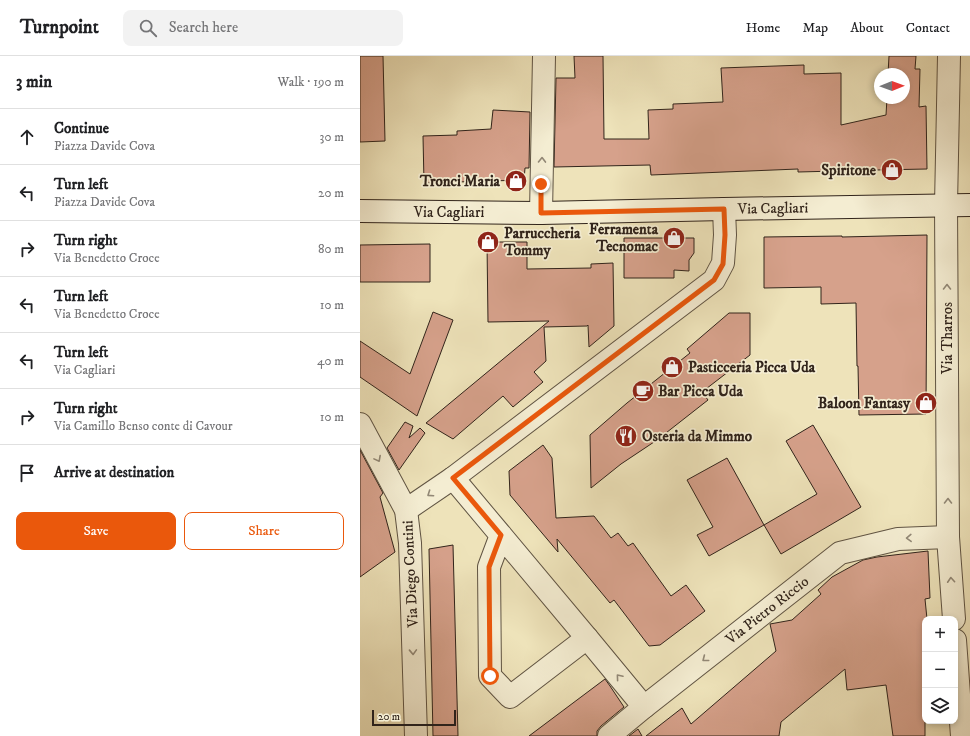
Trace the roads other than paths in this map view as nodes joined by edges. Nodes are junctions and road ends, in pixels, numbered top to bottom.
1 (544, 56) edge
2 (949, 56) edge
3 (946, 205) junction
4 (970, 205) edge
5 (724, 209) junction
6 (360, 211) edge
7 (541, 213) junction
8 (360, 424) edge
9 (453, 478) junction
10 (406, 510) junction
11 (501, 535) junction
12 (948, 537) junction
13 (954, 616) edge
14 (587, 638) junction
15 (956, 652) edge
16 (644, 706) junction
17 (416, 736) edge
18 (608, 736) edge
19 (962, 736) edge

7 -> 1 street
2 - 3 street, Via Tharros
3 - 4 street, Via Cagliari
3 - 5 street, Via Cagliari
12 -> 3 street, Via Tharros
5 - 7 street, Via Cagliari
5 - 9 street
6 - 7 street, Via Cagliari
8 -> 10 street, Via Diego Contini
9 -> 10 street
9 - 11 street
10 -> 17 street, Via Diego Contini
11 - 14 street
11 - 14 street
13 -> 12 street, Via Tharros
12 -> 16 street, Via Pietro Riccio
16 -> 14 street
15 - 19 street
16 - 18 street, Via Pietro Riccio

